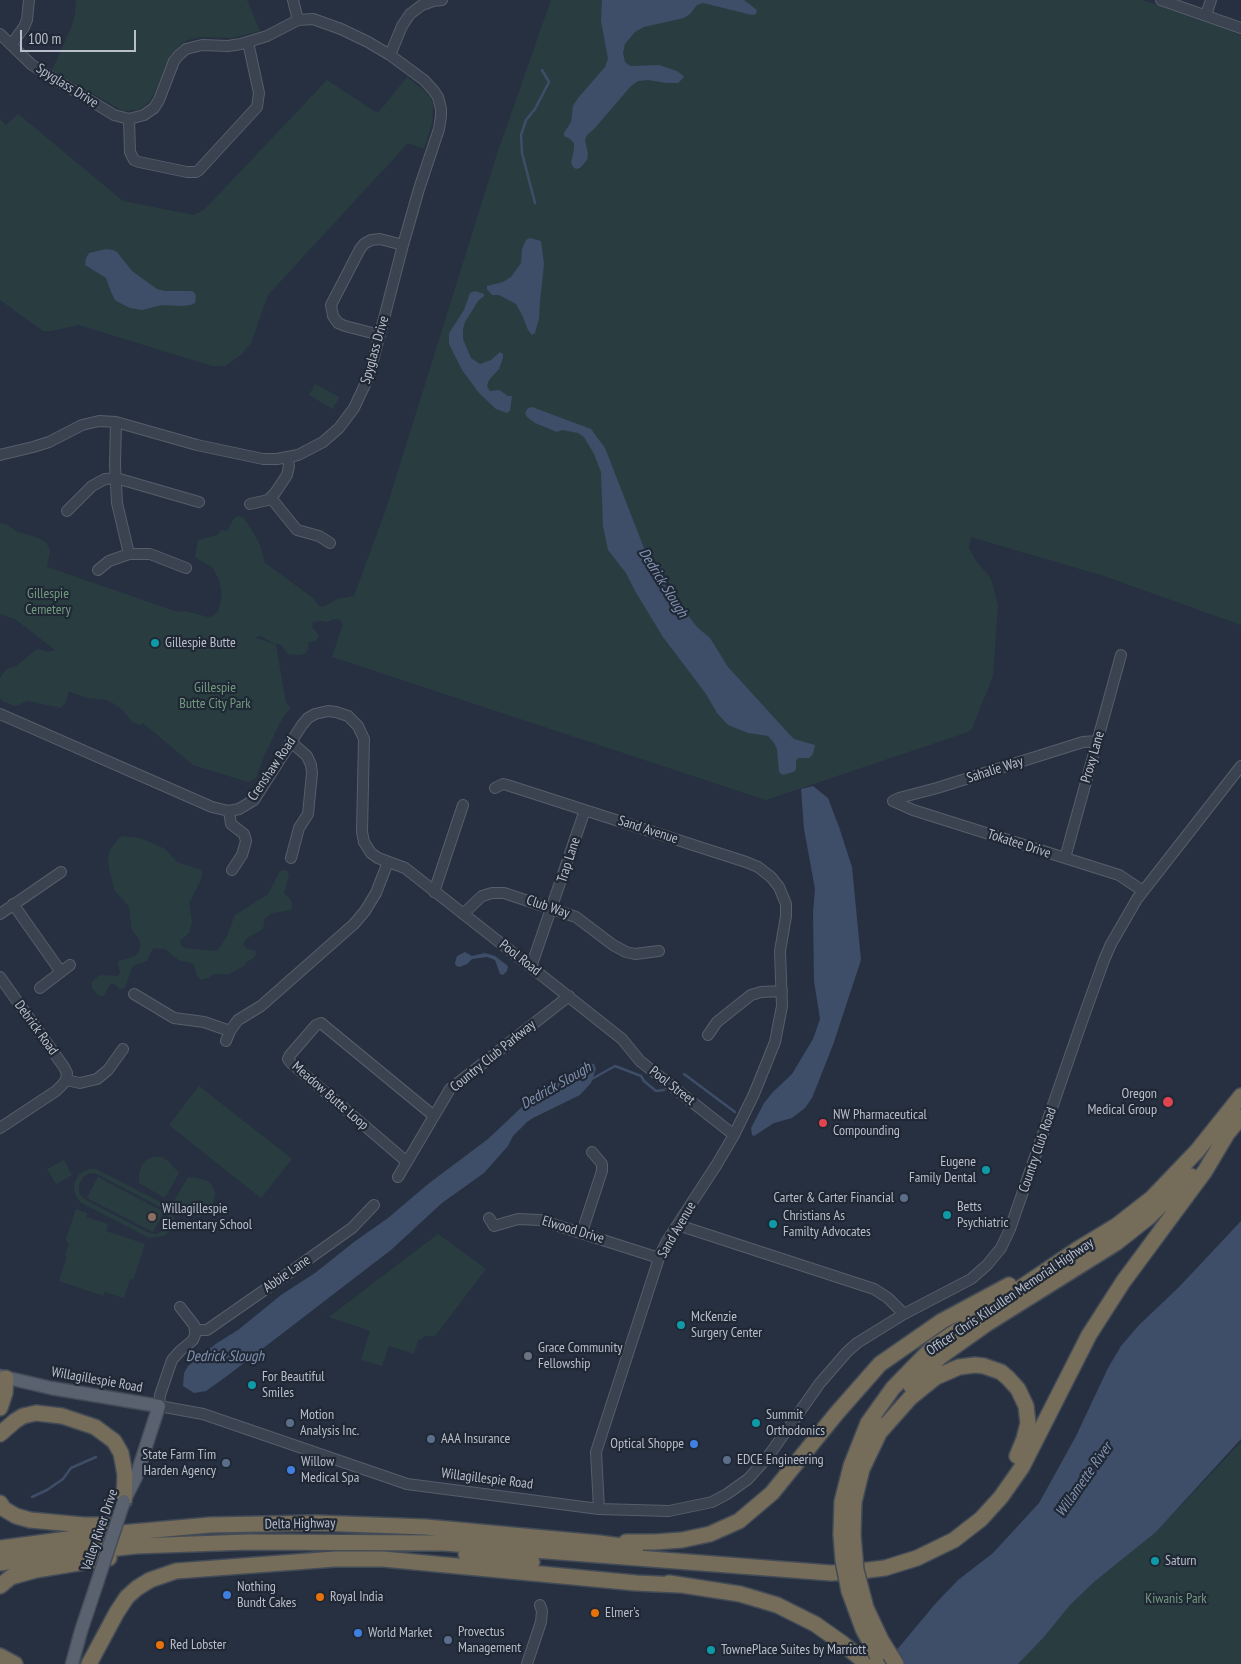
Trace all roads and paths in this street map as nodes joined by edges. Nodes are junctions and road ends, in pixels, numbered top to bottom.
1 (29, 0) edge
2 (293, 0) edge
3 (442, 0) edge
4 (1161, 0) edge
5 (1211, 0) edge
6 (1206, 15) junction
7 (298, 20) junction
8 (1241, 28) edge
9 (0, 34) edge
10 (248, 42) junction
11 (11, 46) junction
12 (390, 55) junction
13 (129, 119) junction
14 (403, 245) junction
15 (380, 335) junction
16 (116, 422) junction
17 (0, 455) edge
18 (288, 458) junction
19 (116, 478) junction
20 (271, 498) junction
21 (198, 502) dead end
22 (250, 504) dead end
23 (67, 511) dead end
24 (330, 543) dead end
25 (129, 554) junction
26 (186, 568) dead end
27 (98, 570) dead end
28 (1121, 655) dead end
29 (0, 714) edge
30 (1098, 740) junction
31 (291, 742) junction
32 (1241, 766) edge
33 (495, 788) dead end
34 (893, 801) joint
35 (462, 805) dead end
36 (585, 810) junction
37 (229, 811) junction
38 (291, 858) dead end
39 (1065, 858) junction
40 (388, 862) junction
41 (232, 870) dead end
42 (61, 872) dead end
43 (425, 884) joint
44 (1143, 891) junction
45 (434, 892) junction
46 (13, 904) junction
47 (553, 908) junction
48 (0, 914) edge
49 (463, 914) junction
50 (659, 950) dead end
51 (70, 965) dead end
52 (532, 967) junction
53 (61, 972) junction
54 (0, 977) edge
55 (40, 988) dead end
56 (782, 991) junction
57 (134, 994) dead end
58 (568, 996) junction
59 (614, 1032) joint
60 (708, 1035) dead end
61 (123, 1049) dead end
62 (66, 1080) junction
63 (1241, 1096) edge
64 (434, 1116) junction
65 (1241, 1117) edge
66 (0, 1128) edge
67 (1227, 1134) junction
68 (734, 1135) junction
69 (592, 1152) dead end
70 (407, 1162) junction
71 (398, 1177) dead end
72 (374, 1205) dead end
73 (489, 1218) dead end
74 (678, 1225) junction
75 (582, 1232) junction
76 (1078, 1249) junction
77 (659, 1258) junction
78 (180, 1307) dead end
79 (904, 1314) junction
80 (195, 1332) junction
81 (2, 1381) edge
82 (159, 1406) junction
83 (0, 1408) edge
84 (879, 1433) junction
85 (0, 1434) edge
86 (124, 1501) junction
87 (0, 1504) edge
88 (599, 1509) junction
89 (210, 1525) junction
90 (847, 1535) junction
91 (248, 1542) junction
92 (375, 1542) junction
93 (600, 1543) junction
94 (0, 1548) edge
95 (0, 1562) edge
96 (679, 1584) junction
97 (0, 1586) edge
98 (540, 1605) dead end
99 (0, 1656) edge
100 (15, 1664) edge
101 (72, 1664) edge
102 (89, 1664) edge
103 (527, 1664) edge
104 (866, 1664) edge
105 (884, 1664) edge
106 (896, 1664) edge

1 - 11 street
2 - 7 street
3 - 12 street
4 - 6 street
5 - 6 street
6 - 8 street
7 - 10 street
7 - 12 street, Spyglass Drive
9 - 11 street, Spyglass Drive
10 - 13 street
10 - 13 street
11 - 13 street, Spyglass Drive
12 - 14 street, Spyglass Drive
14 - 15 street, Spyglass Drive
14 - 15 street
15 - 18 street, Spyglass Drive
16 - 17 street, Spyglass Drive
16 - 18 street, Spyglass Drive
16 - 19 street
18 - 20 street
19 - 21 street
19 - 23 street
19 - 25 street
20 - 22 street
20 - 24 street
25 - 26 street
25 - 27 street
28 - 30 street, Proxy Lane
29 - 37 street
30 - 34 street, Sahalie Way
30 - 39 street, Proxy Lane
31 - 37 street, Crenshaw Road
31 - 38 street
31 - 40 street, Crenshaw Road
32 - 44 street, Country Club Road
33 - 36 street, Sand Avenue
34 - 39 street, Tokatee Drive
35 - 45 street
36 - 47 street, Trap Lane
36 - 56 street, Sand Avenue
37 - 41 street
39 - 44 street, Tokatee Drive
40 - 43 street, Crenshaw Road
40 - 57 street
42 - 46 street
43 - 45 street, Pool Road
44 - 79 street, Country Club Road
45 - 49 street, Pool Road
46 - 48 street
46 - 53 street
47 - 49 street, Club Way
47 - 50 street, Club Way
47 - 52 street, Trap Lane
49 - 52 street, Pool Road
51 - 53 street
52 - 58 street, Pool Road
53 - 55 street
54 - 62 street, Debrick Road
56 - 60 street
56 - 68 street, Sand Avenue
58 - 59 street, Pool Road
58 - 64 street, Country Club Parkway
59 - 68 street, Pool Street
61 - 62 street
62 - 66 street
63 - 76 highway, Officer Chris Kilcullen Memorial Highway
64 - 70 street, Country Club Parkway
64 - 70 street, Meadow Butte Loop
65 - 67 highway, Officer Chris Kilcullen Memorial Highway
67 - 84 highway, Officer Chris Kilcullen Memorial Highway
67 - 92 highway
68 - 74 street, Sand Avenue
69 - 75 street
70 - 71 street, Country Club Parkway
72 - 80 street, Abbie Lane
73 - 75 street, Elwood Drive
74 - 77 street, Sand Avenue
74 - 79 street
75 - 77 street, Elwood Drive
76 - 90 highway, Officer Chris Kilcullen Memorial Highway
76 - 93 highway
77 - 88 street, Sand Avenue
78 - 80 street
79 - 88 street, Willagillespie Road
80 - 82 street, Abbie Lane
81 - 82 main road, Willagillespie Road
81 - 83 highway
82 - 86 main road, Valley River Drive
82 - 88 street, Willagillespie Road
84 - 90 highway, Officer Chris Kilcullen Memorial Highway
84 - 93 highway
85 - 86 highway
86 - 101 main road, Valley River Drive, bridge
87 - 89 highway
89 - 93 highway, Delta Highway
89 - 94 highway, Delta Highway
90 - 105 highway, bridge
90 - 106 highway, bridge
91 - 92 highway, Delta Highway
91 - 95 highway, Delta Highway
91 - 97 highway
92 - 96 highway
96 - 102 highway
96 - 104 highway
98 - 103 street
99 - 100 highway

